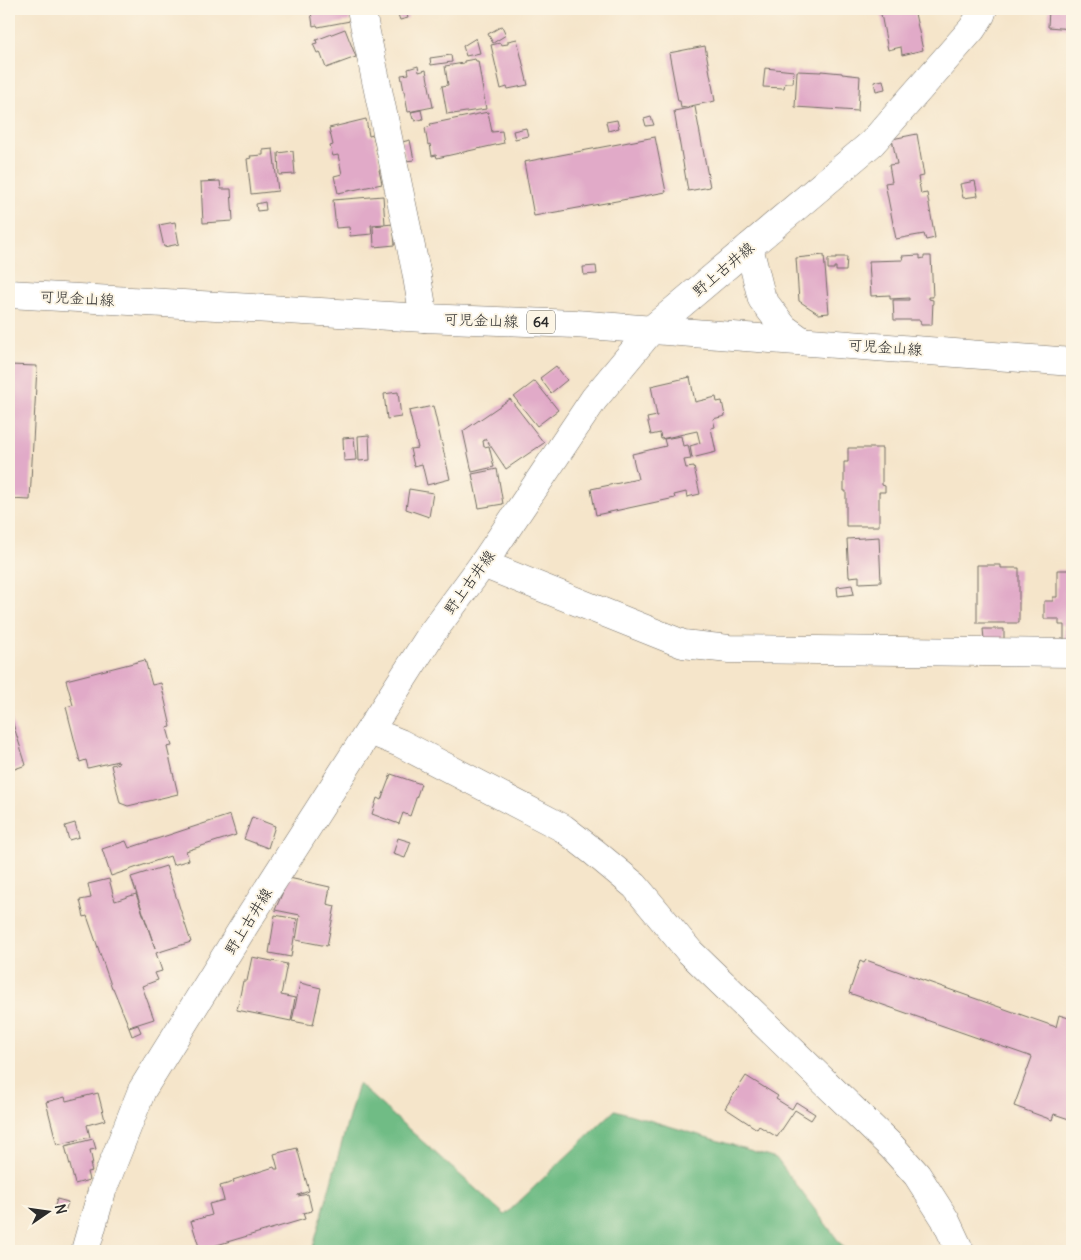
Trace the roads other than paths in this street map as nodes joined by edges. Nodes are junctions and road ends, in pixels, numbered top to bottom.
1 (361, 9) edge
2 (984, 9) edge
3 (749, 247) junction
4 (9, 294) edge
5 (424, 318) junction
6 (652, 329) junction
7 (802, 341) junction
8 (1072, 362) edge
9 (484, 564) junction
10 (1072, 653) edge
11 (370, 731) junction
12 (85, 1251) edge
13 (960, 1251) edge

1 - 5 main road
2 - 3 main road, 野上古井線
3 - 6 main road, 野上古井線
3 - 7 main road
4 - 5 main road, 可児金山線 / 64
5 - 6 main road, 可児金山線 / 64
6 - 7 main road, 可児金山線 / 64
6 - 9 main road, 野上古井線
7 - 8 main road, 可児金山線 / 64
9 - 10 main road
9 - 11 main road, 野上古井線
11 - 12 main road, 野上古井線
11 - 13 main road

